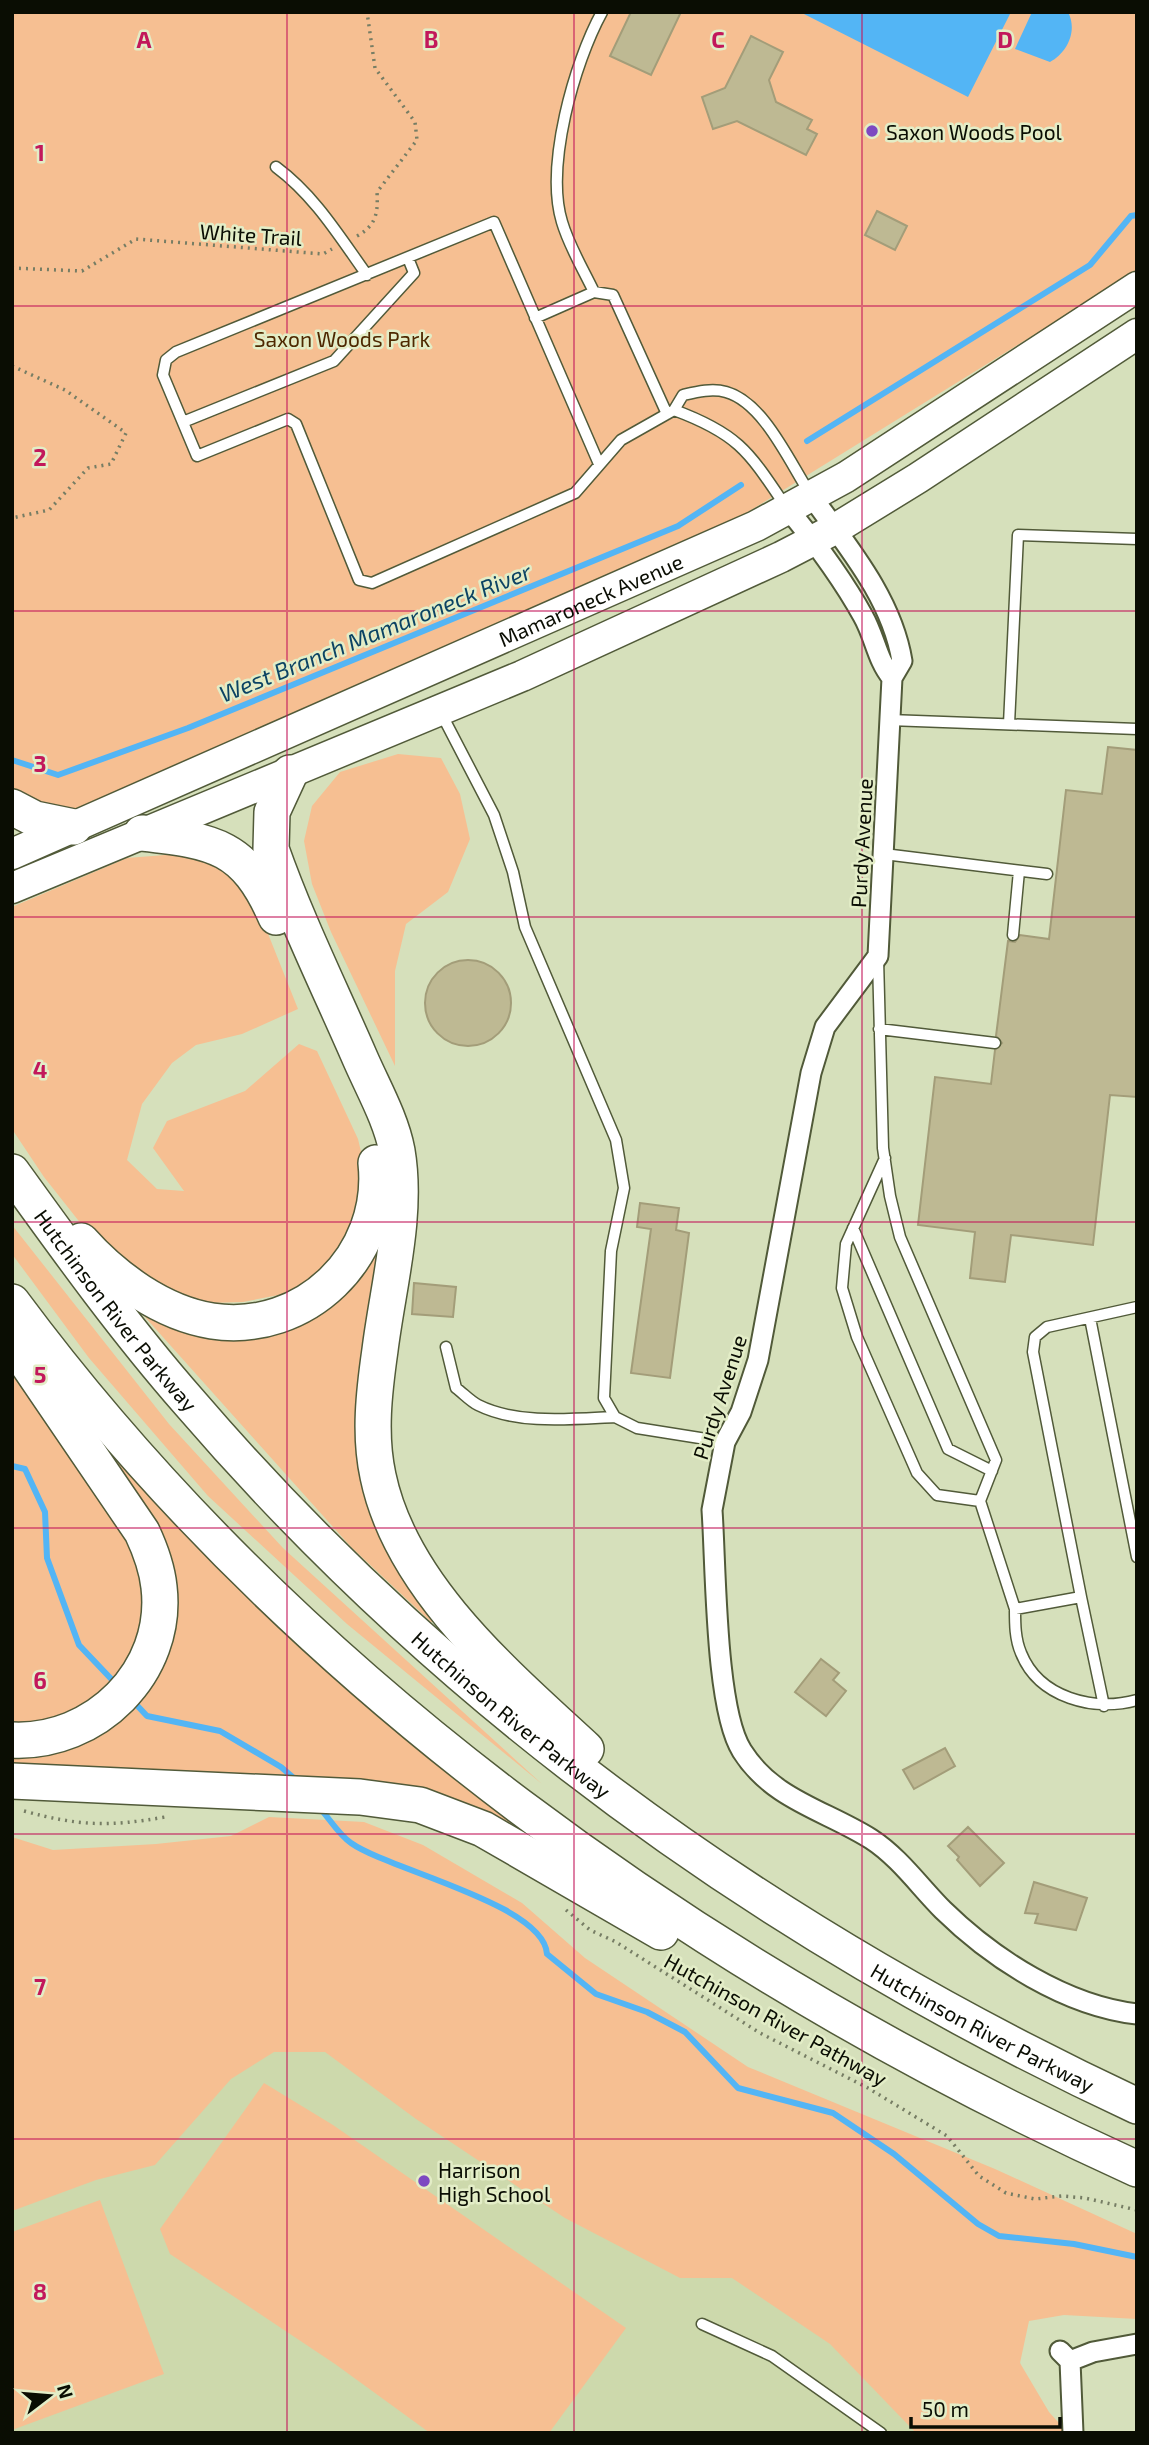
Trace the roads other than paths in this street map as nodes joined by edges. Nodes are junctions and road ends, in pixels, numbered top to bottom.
1 (602, 12) edge
2 (276, 167) dead end
3 (408, 258) junction
4 (366, 275) junction
5 (1137, 287) edge
6 (594, 292) junction
7 (535, 318) junction
8 (1137, 334) edge
9 (670, 412) junction
10 (183, 422) junction
11 (600, 464) junction
12 (800, 503) junction
13 (824, 535) junction
14 (1137, 539) edge
15 (439, 709) junction
16 (889, 720) junction
17 (1009, 724) junction
18 (1137, 729) edge
19 (290, 773) junction
20 (12, 807) edge
21 (74, 827) junction
22 (142, 833) junction
23 (12, 854) edge
24 (884, 854) junction
25 (1019, 871) junction
26 (1047, 874) dead end
27 (12, 888) edge
28 (1013, 935) dead end
29 (878, 956) junction
30 (879, 1029) junction
31 (995, 1044) dead end
32 (885, 1158) junction
33 (12, 1163) edge
34 (12, 1172) edge
35 (853, 1228) junction
36 (12, 1302) edge
37 (1137, 1307) edge
38 (1090, 1318) junction
39 (12, 1341) edge
40 (446, 1347) dead end
41 (615, 1417) junction
42 (725, 1442) junction
43 (992, 1471) junction
44 (980, 1501) junction
45 (1137, 1558) edge
46 (1081, 1597) junction
47 (1015, 1609) junction
48 (1137, 1700) edge
49 (1104, 1706) junction
50 (12, 1740) edge
51 (16, 1795) edge
52 (724, 1878) junction
53 (1137, 2014) edge
54 (978, 2093) junction
55 (1137, 2106) edge
56 (1137, 2169) edge
57 (702, 2324) dead end
58 (1137, 2344) edge
59 (881, 2433) edge
60 (1073, 2433) edge

1 - 6 lane
2 - 4 lane
3 - 4 lane
3 - 7 lane
3 - 10 lane
4 - 10 lane
5 - 12 main road, Mamaroneck Avenue
6 - 7 lane
6 - 9 lane
7 - 11 lane
8 - 13 main road, Mamaroneck Avenue
9 - 11 lane
9 - 12 lane
9 - 12 lane
10 - 11 lane
12 - 13 street, Purdy Avenue
12 - 13 street, Purdy Avenue
12 - 21 main road, Mamaroneck Avenue
13 - 15 main road, Mamaroneck Avenue
13 - 16 street, Purdy Avenue
14 - 17 lane
15 - 19 main road, Mamaroneck Avenue
15 - 41 lane
16 - 17 lane
16 - 24 street, Purdy Avenue
17 - 18 lane
19 - 22 main road, Mamaroneck Avenue
19 - 52 highway
20 - 21 highway
21 - 23 main road, Mamaroneck Avenue
22 - 27 main road, Mamaroneck Avenue
22 - 33 highway
24 - 25 lane
24 - 29 street, Purdy Avenue
25 - 26 lane
25 - 28 lane
29 - 30 lane
29 - 42 street, Purdy Avenue
30 - 31 lane
30 - 32 lane
32 - 35 lane
32 - 43 lane
34 - 52 highway, Hutchinson River Parkway
35 - 43 lane
35 - 44 lane
36 - 54 highway
37 - 38 lane
38 - 45 lane
38 - 46 lane
39 - 50 highway
40 - 41 lane
41 - 42 lane
42 - 53 street, Purdy Avenue
43 - 44 lane
44 - 47 lane
46 - 47 lane
46 - 49 lane
47 - 49 lane
48 - 49 lane
51 - 54 highway
52 - 55 highway, Hutchinson River Parkway
54 - 56 highway
57 - 59 lane
58 - 60 street

